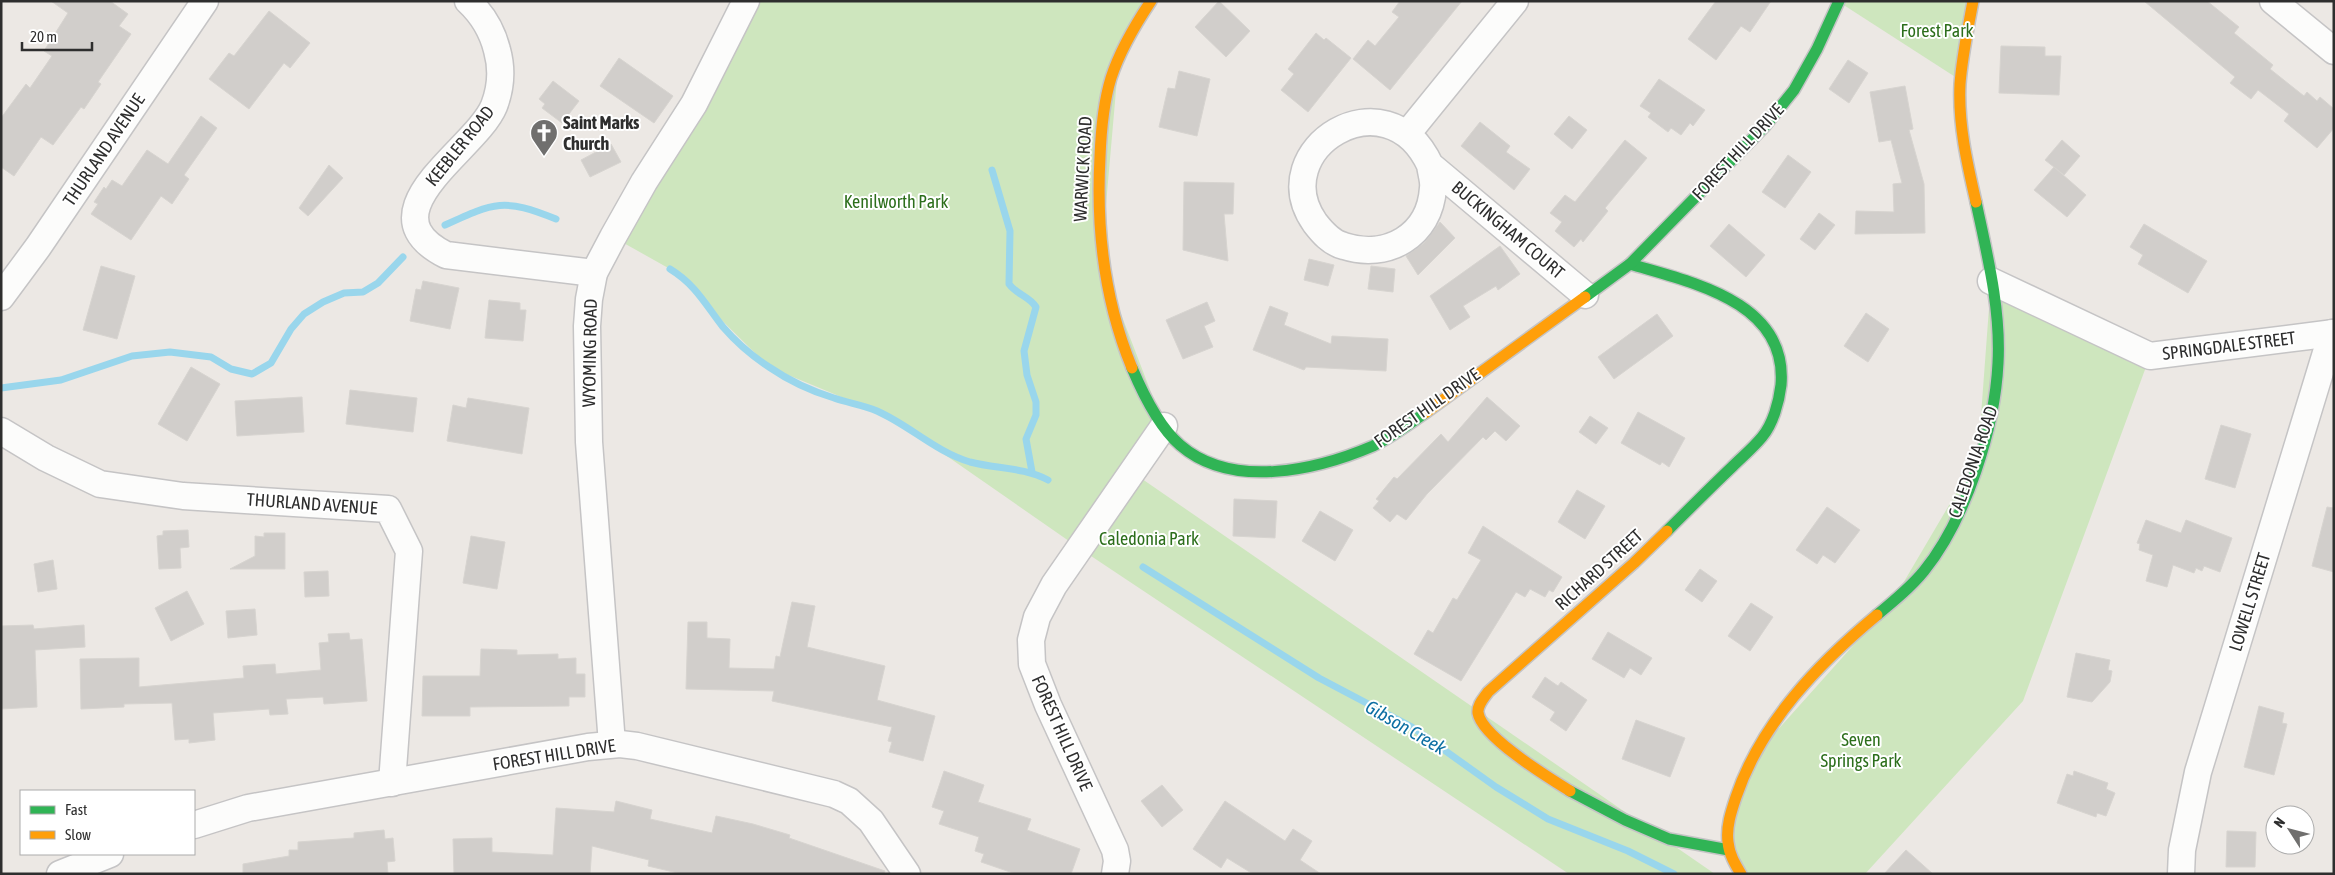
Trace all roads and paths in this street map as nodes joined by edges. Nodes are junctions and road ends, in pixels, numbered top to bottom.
1 (205, 1) edge
2 (468, 1) edge
3 (746, 1) edge
4 (1151, 1) edge
5 (1515, 1) edge
6 (1839, 1) edge
7 (1972, 1) edge
8 (2273, 1) edge
9 (2334, 51) edge
10 (1408, 134) junction
11 (1430, 166) junction
12 (1630, 264) junction
13 (594, 273) junction
14 (1991, 281) junction
15 (1585, 295) junction
16 (1, 297) edge
17 (2333, 333) edge
18 (1164, 426) junction
19 (1, 431) edge
20 (612, 744) junction
21 (392, 782) junction
22 (195, 825) edge
23 (1728, 850) junction
24 (108, 855) edge
25 (1118, 873) edge
26 (60, 874) edge
27 (907, 874) edge
28 (1741, 874) edge
29 (2182, 874) edge

1 - 16 street, THURLAND AVENUE
2 - 13 street, KEEBLER ROAD
3 - 13 street, WYOMING ROAD
4 - 18 street, WARWICK ROAD
5 - 10 street
6 - 12 street, FOREST HILL DRIVE
7 - 14 street, CALEDONIA ROAD
8 - 9 street
10 - 11 street
10 - 11 street
11 - 15 street, BUCKINGHAM COURT
12 - 15 street, FOREST HILL DRIVE
12 - 23 street, RICHARD STREET
13 - 20 street, WYOMING ROAD
14 - 17 street, SPRINGDALE STREET
14 - 23 street, CALEDONIA ROAD
15 - 18 street, FOREST HILL DRIVE
17 - 29 street, LOWELL STREET
18 - 25 street, FOREST HILL DRIVE
19 - 21 street, THURLAND AVENUE
20 - 21 street, FOREST HILL DRIVE
20 - 27 street, FOREST HILL DRIVE
21 - 22 street, FOREST HILL DRIVE
23 - 28 street
24 - 26 street

